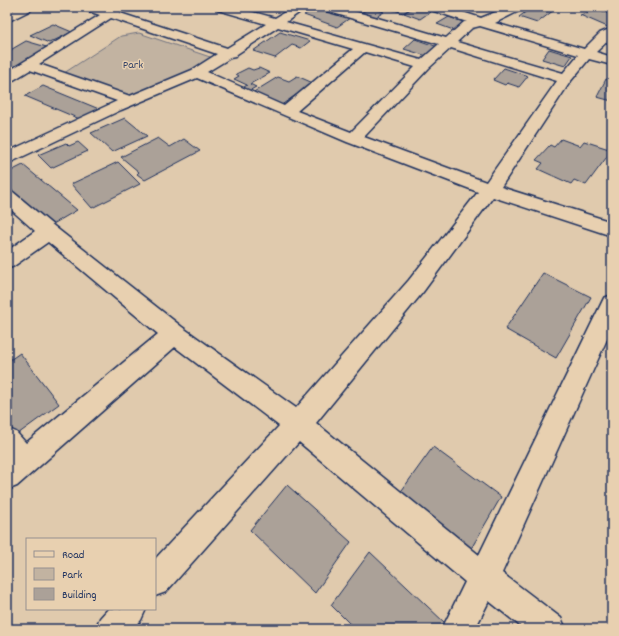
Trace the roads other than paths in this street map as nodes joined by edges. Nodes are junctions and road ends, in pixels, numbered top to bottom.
1 (27, 7) edge
2 (89, 7) edge
3 (122, 7) edge
4 (222, 7) edge
5 (301, 7) edge
6 (327, 7) edge
7 (435, 7) edge
8 (517, 7) edge
9 (109, 15) junction
10 (7, 18) edge
11 (480, 22) junction
12 (277, 23) junction
13 (612, 32) edge
14 (448, 43) junction
15 (362, 48) junction
16 (230, 54) junction
17 (586, 54) junction
18 (612, 61) edge
19 (424, 64) junction
20 (29, 65) junction
21 (197, 74) junction
22 (7, 78) edge
23 (565, 79) junction
24 (131, 101) junction
25 (286, 112) junction
26 (354, 138) junction
27 (7, 159) edge
28 (490, 189) junction
29 (7, 196) edge
30 (612, 229) edge
31 (48, 232) junction
32 (7, 261) edge
33 (612, 304) edge
34 (174, 334) junction
35 (298, 425) junction
36 (7, 441) edge
37 (15, 468) edge
38 (484, 578) junction
39 (156, 580) edge
40 (129, 610) edge
41 (111, 629) edge
42 (458, 629) edge
43 (550, 629) edge

1 - 10 street
2 - 9 street
3 - 9 street
4 - 12 street
5 - 12 street
6 - 14 street
7 - 11 street
8 - 11 street
9 - 16 street
9 - 20 street
11 - 14 street
11 - 17 street
12 - 15 street
12 - 16 street
13 - 17 street
14 - 19 street
14 - 23 street
15 - 19 street
15 - 25 street
16 - 21 street
17 - 18 street
17 - 23 street
19 - 26 street
20 - 22 street
20 - 24 street
21 - 24 street
21 - 25 street
23 - 28 street
24 - 27 street
25 - 26 street
26 - 28 street
28 - 30 street
28 - 35 street
29 - 31 street
31 - 32 street
31 - 34 street
33 - 38 street
34 - 35 street
34 - 37 street
35 - 38 street
35 - 39 street
36 - 37 street
38 - 42 street
38 - 43 street
40 - 41 street

